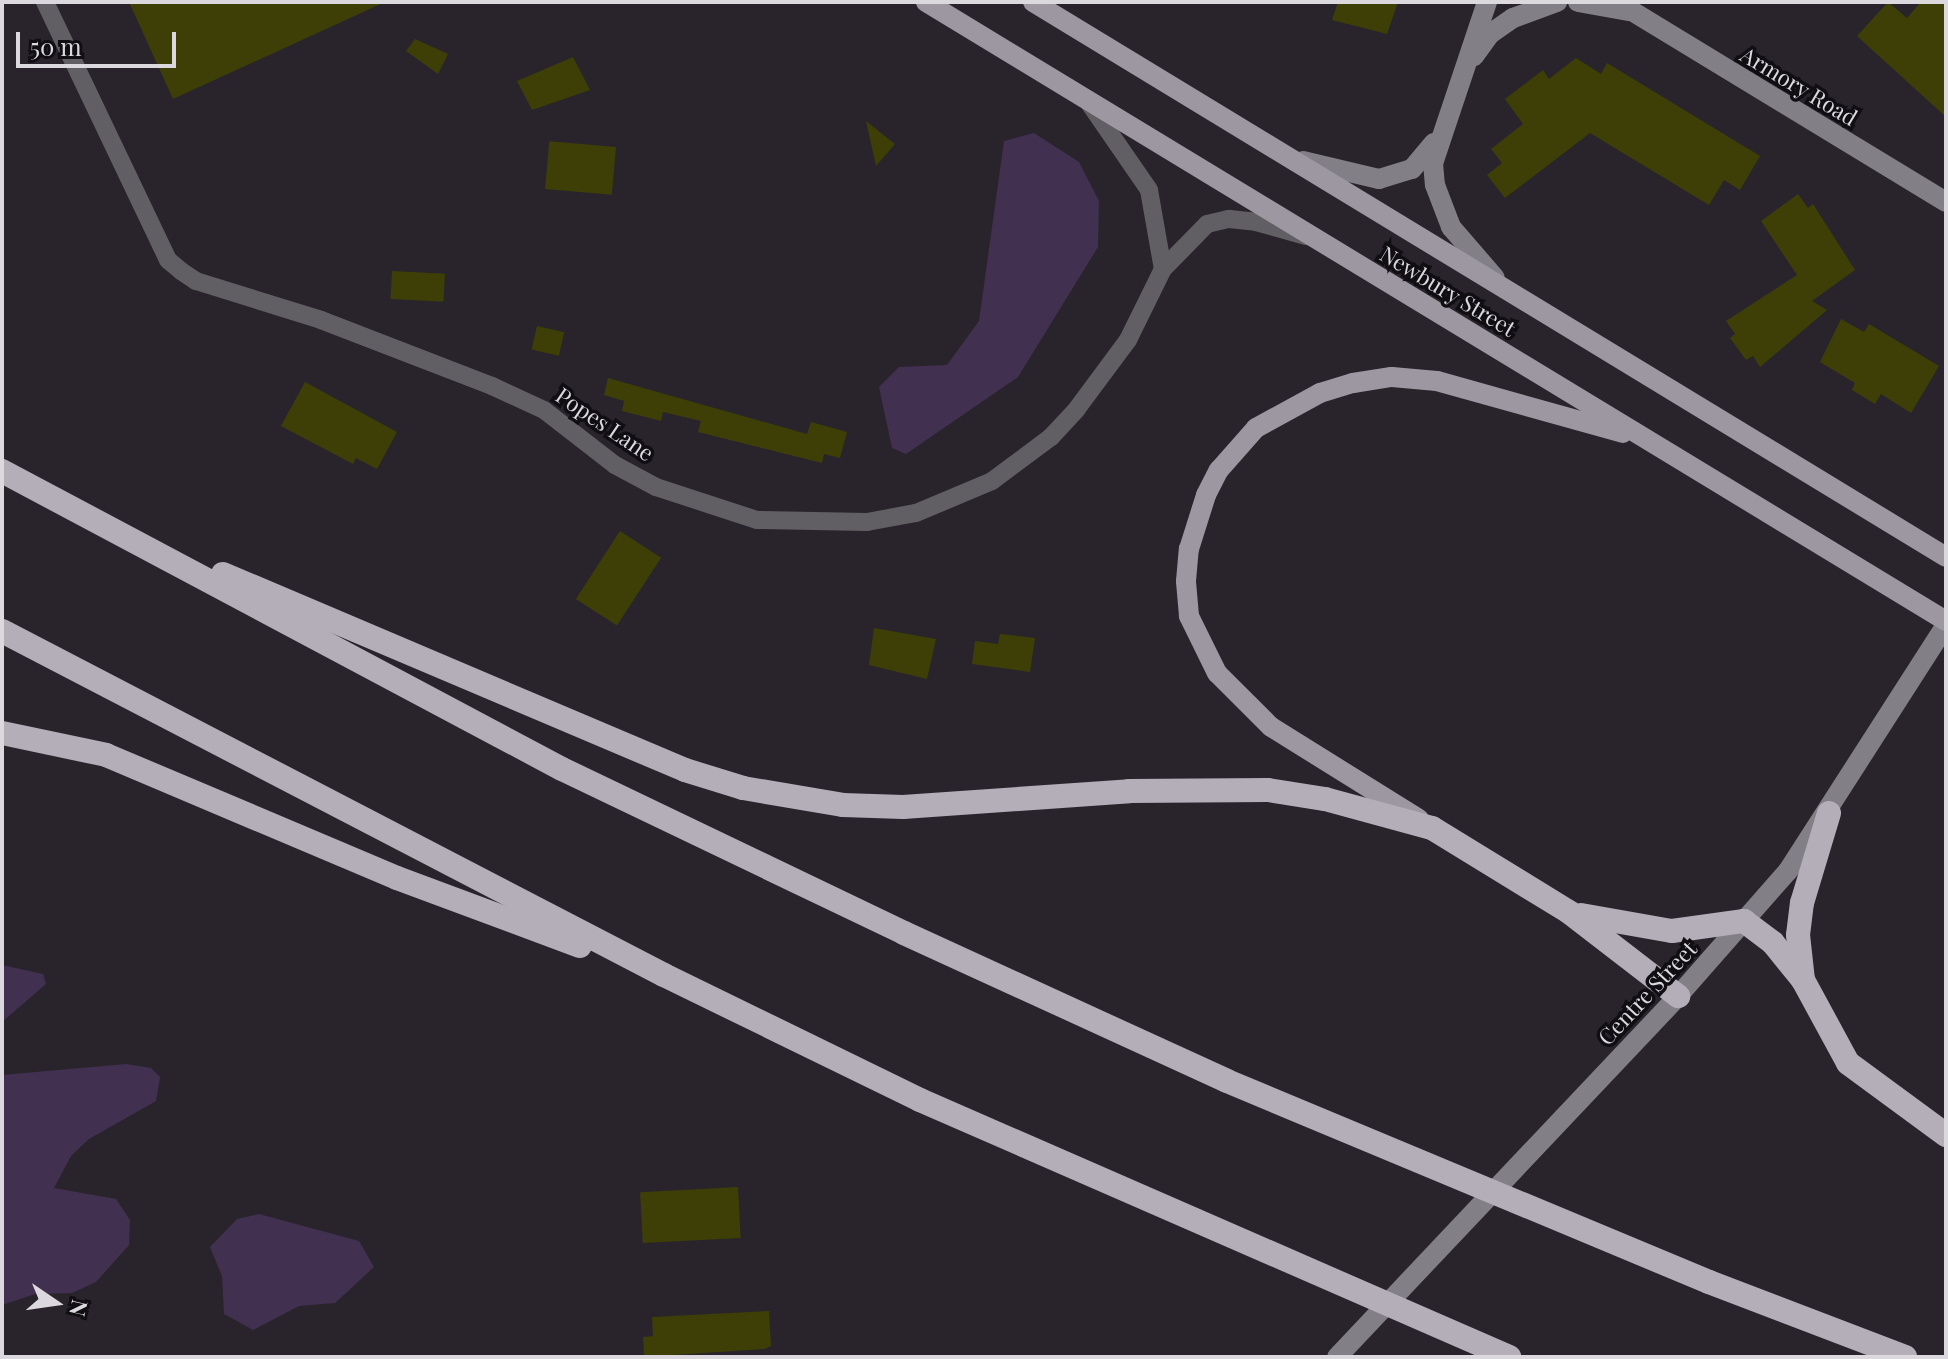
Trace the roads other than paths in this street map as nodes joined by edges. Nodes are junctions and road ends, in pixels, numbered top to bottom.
1 (45, 2) edge
2 (926, 2) edge
3 (1033, 2) edge
4 (1487, 2) edge
5 (1557, 2) edge
6 (1578, 2) edge
7 (1622, 6) edge
8 (1460, 81) junction
9 (1086, 99) junction
10 (1443, 129) junction
11 (1270, 147) junction
12 (1946, 202) edge
13 (1316, 239) junction
14 (1163, 269) junction
15 (1506, 290) junction
16 (1651, 441) junction
17 (2, 471) edge
18 (80, 514) junction
19 (1946, 557) edge
20 (1946, 623) edge
21 (2, 631) edge
22 (2, 733) edge
23 (1829, 813) junction
24 (1432, 828) junction
25 (1569, 912) junction
26 (1744, 921) junction
27 (664, 975) junction
28 (1803, 980) junction
29 (1678, 996) junction
30 (1946, 1135) edge
31 (1337, 1357) edge
32 (1509, 1357) edge
33 (1905, 1357) edge

1 - 14 street, Popes Lane
2 - 9 main road, Newbury Street
3 - 11 main road, Newbury Street
4 - 8 main road
5 - 8 main road
6 - 7 main road, Armory Road
7 - 12 main road, Armory Road
8 - 10 main road
9 - 13 main road, Newbury Street
9 - 14 street
10 - 11 main road
10 - 15 main road
11 - 15 main road, Newbury Street
13 - 14 street, Popes Lane
13 - 16 main road, Newbury Street
15 - 19 main road, Newbury Street
16 - 20 main road, Newbury Street
16 - 24 main road
17 - 18 highway
18 - 24 highway
18 - 33 highway
20 - 23 main road, Centre Street
21 - 27 highway
22 - 27 highway
23 - 26 main road, Centre Street
23 - 28 highway
24 - 25 highway
25 - 26 highway
25 - 29 highway
26 - 28 highway
26 - 29 main road, Centre Street
27 - 32 highway
28 - 30 highway
29 - 31 main road, Centre Street

